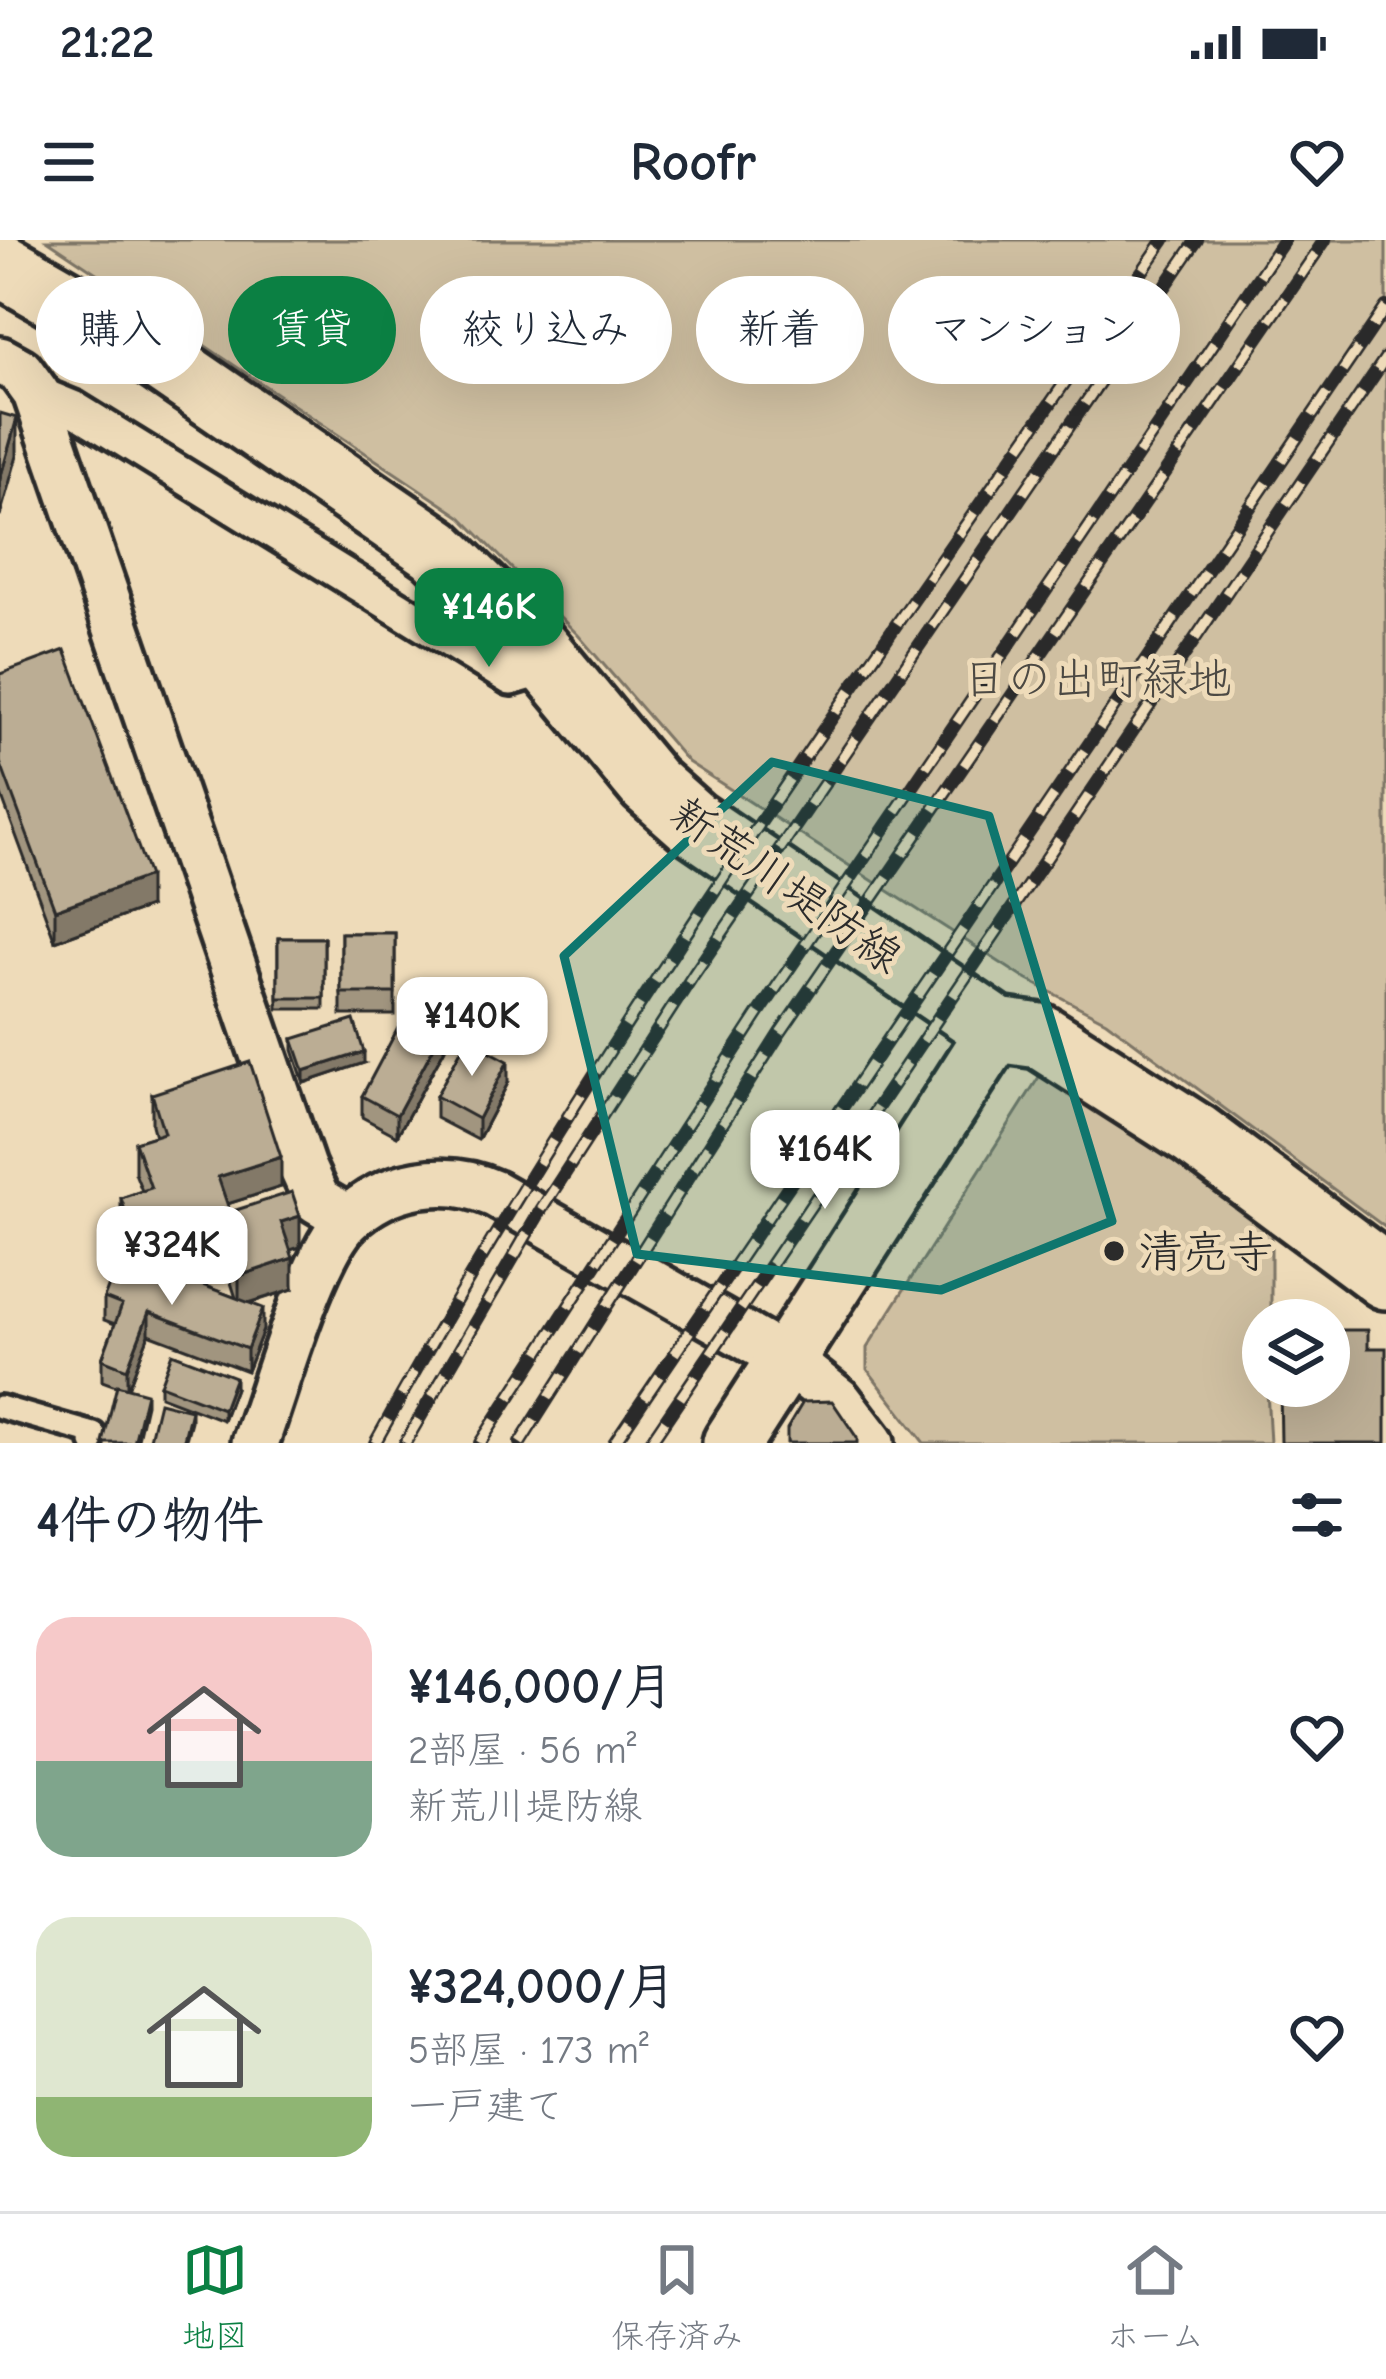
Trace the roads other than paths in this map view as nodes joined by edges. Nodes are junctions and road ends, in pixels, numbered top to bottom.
1 (0, 263) edge
2 (0, 360) edge
3 (36, 393) junction
4 (548, 667) junction
5 (997, 1030) junction
6 (349, 1219) junction
7 (1386, 1277) edge
8 (786, 1359) junction
9 (0, 1407) edge
10 (92, 1443) edge
11 (255, 1443) edge
12 (732, 1443) edge
13 (871, 1443) edge

1 - 4 main road, 新荒川堤防線
2 - 3 street
3 - 4 street
3 - 6 street
4 - 5 main road, 新荒川堤防線
5 - 7 main road, 新荒川堤防線
5 - 8 street
6 - 8 street
6 - 11 street
8 - 12 street
8 - 13 street
9 - 10 lane

